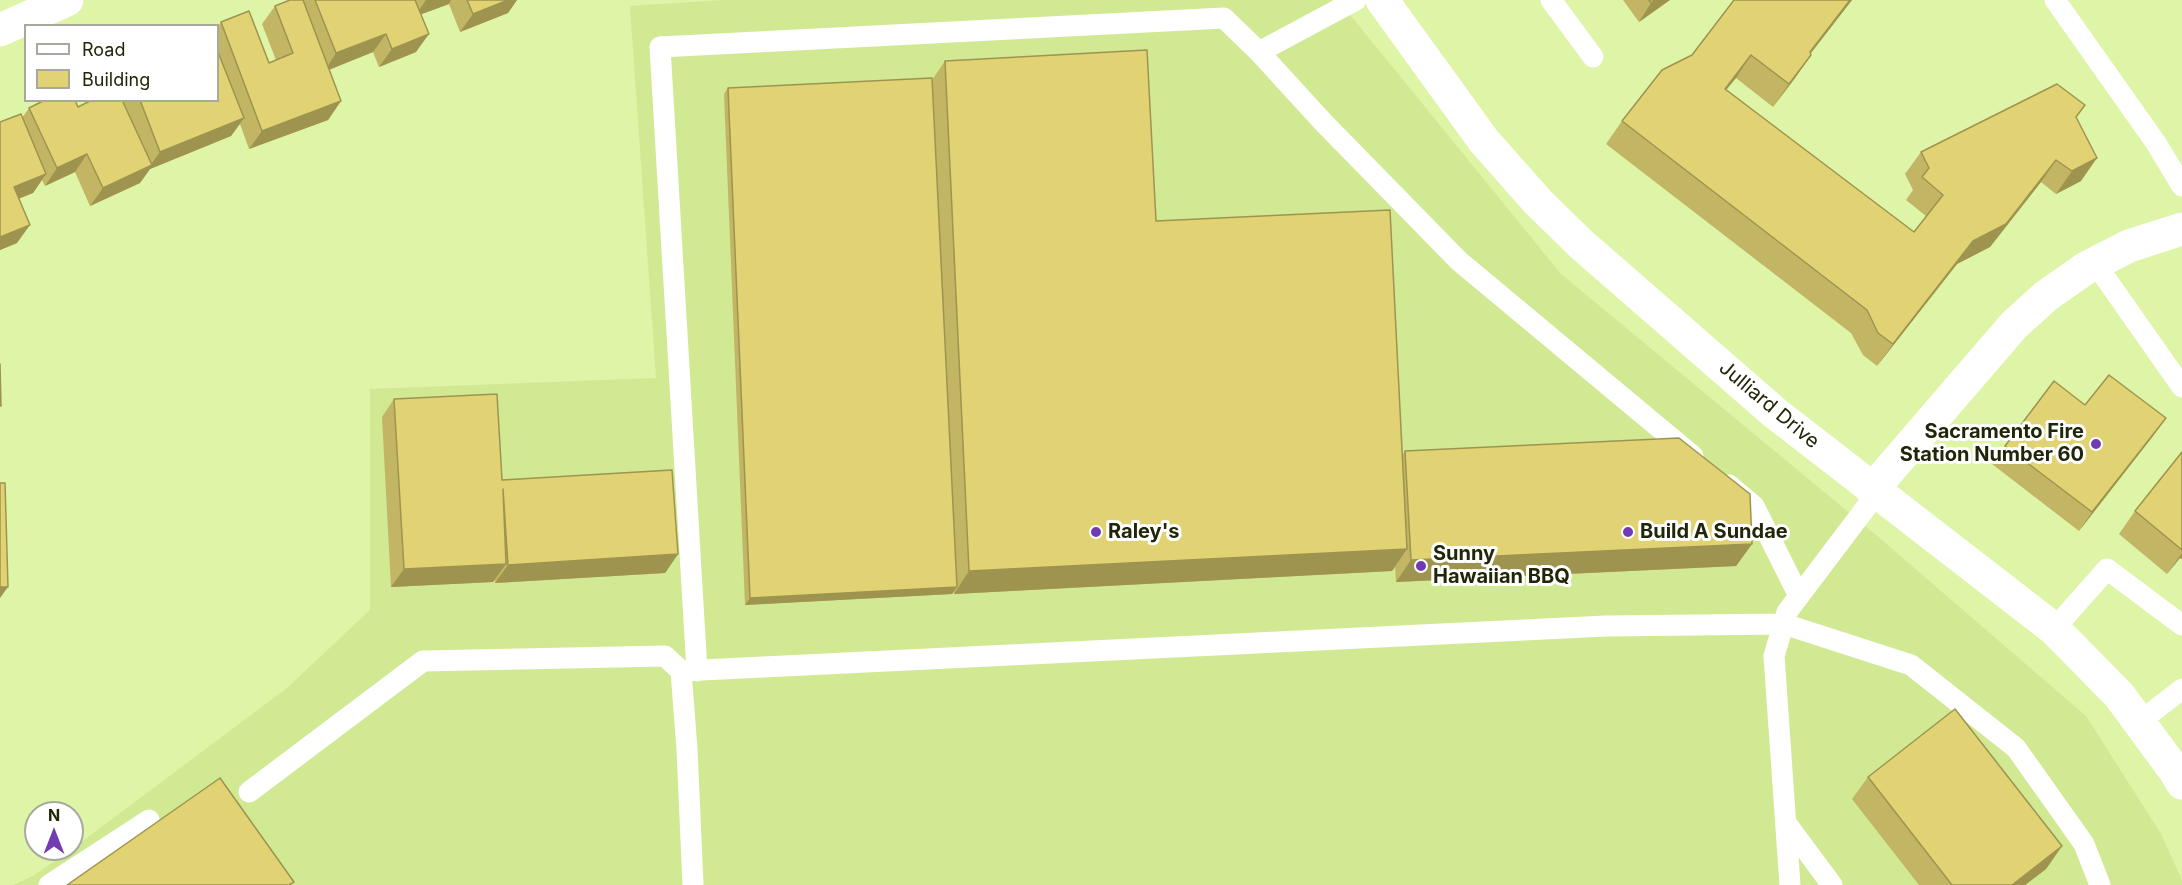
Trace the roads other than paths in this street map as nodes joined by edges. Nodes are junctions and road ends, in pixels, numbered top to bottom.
1 (67, 0) edge
2 (1356, 0) edge
3 (1382, 0) edge
4 (1551, 0) edge
5 (2055, 0) edge
6 (0, 30) edge
7 (1259, 52) junction
8 (1593, 57) dead end
9 (2182, 186) edge
10 (2182, 229) edge
11 (2096, 263) junction
12 (2182, 387) edge
13 (1874, 491) junction
14 (1799, 596) junction
15 (1784, 624) junction
16 (2182, 625) edge
17 (2054, 629) junction
18 (689, 671) junction
19 (2182, 689) edge
20 (2139, 722) junction
21 (2182, 783) edge
22 (249, 792) dead end
23 (149, 820) dead end
24 (1786, 823) junction
25 (49, 885) edge
26 (693, 885) edge
27 (1790, 885) edge
28 (1832, 885) edge
29 (2100, 885) edge

1 - 6 street
2 - 7 lane
3 - 13 street, Julliard Drive
4 - 8 lane
5 - 9 lane
7 - 14 lane
7 - 18 lane
10 - 11 street
11 - 12 lane
11 - 13 street
13 - 14 lane
13 - 17 street, Julliard Drive
14 - 15 lane
15 - 18 lane
15 - 24 lane
15 - 29 lane
16 - 17 lane
17 - 20 street, Julliard Drive
18 - 22 lane
18 - 26 lane
19 - 20 lane
20 - 21 street, Julliard Drive
23 - 25 lane
24 - 27 lane
24 - 28 lane

